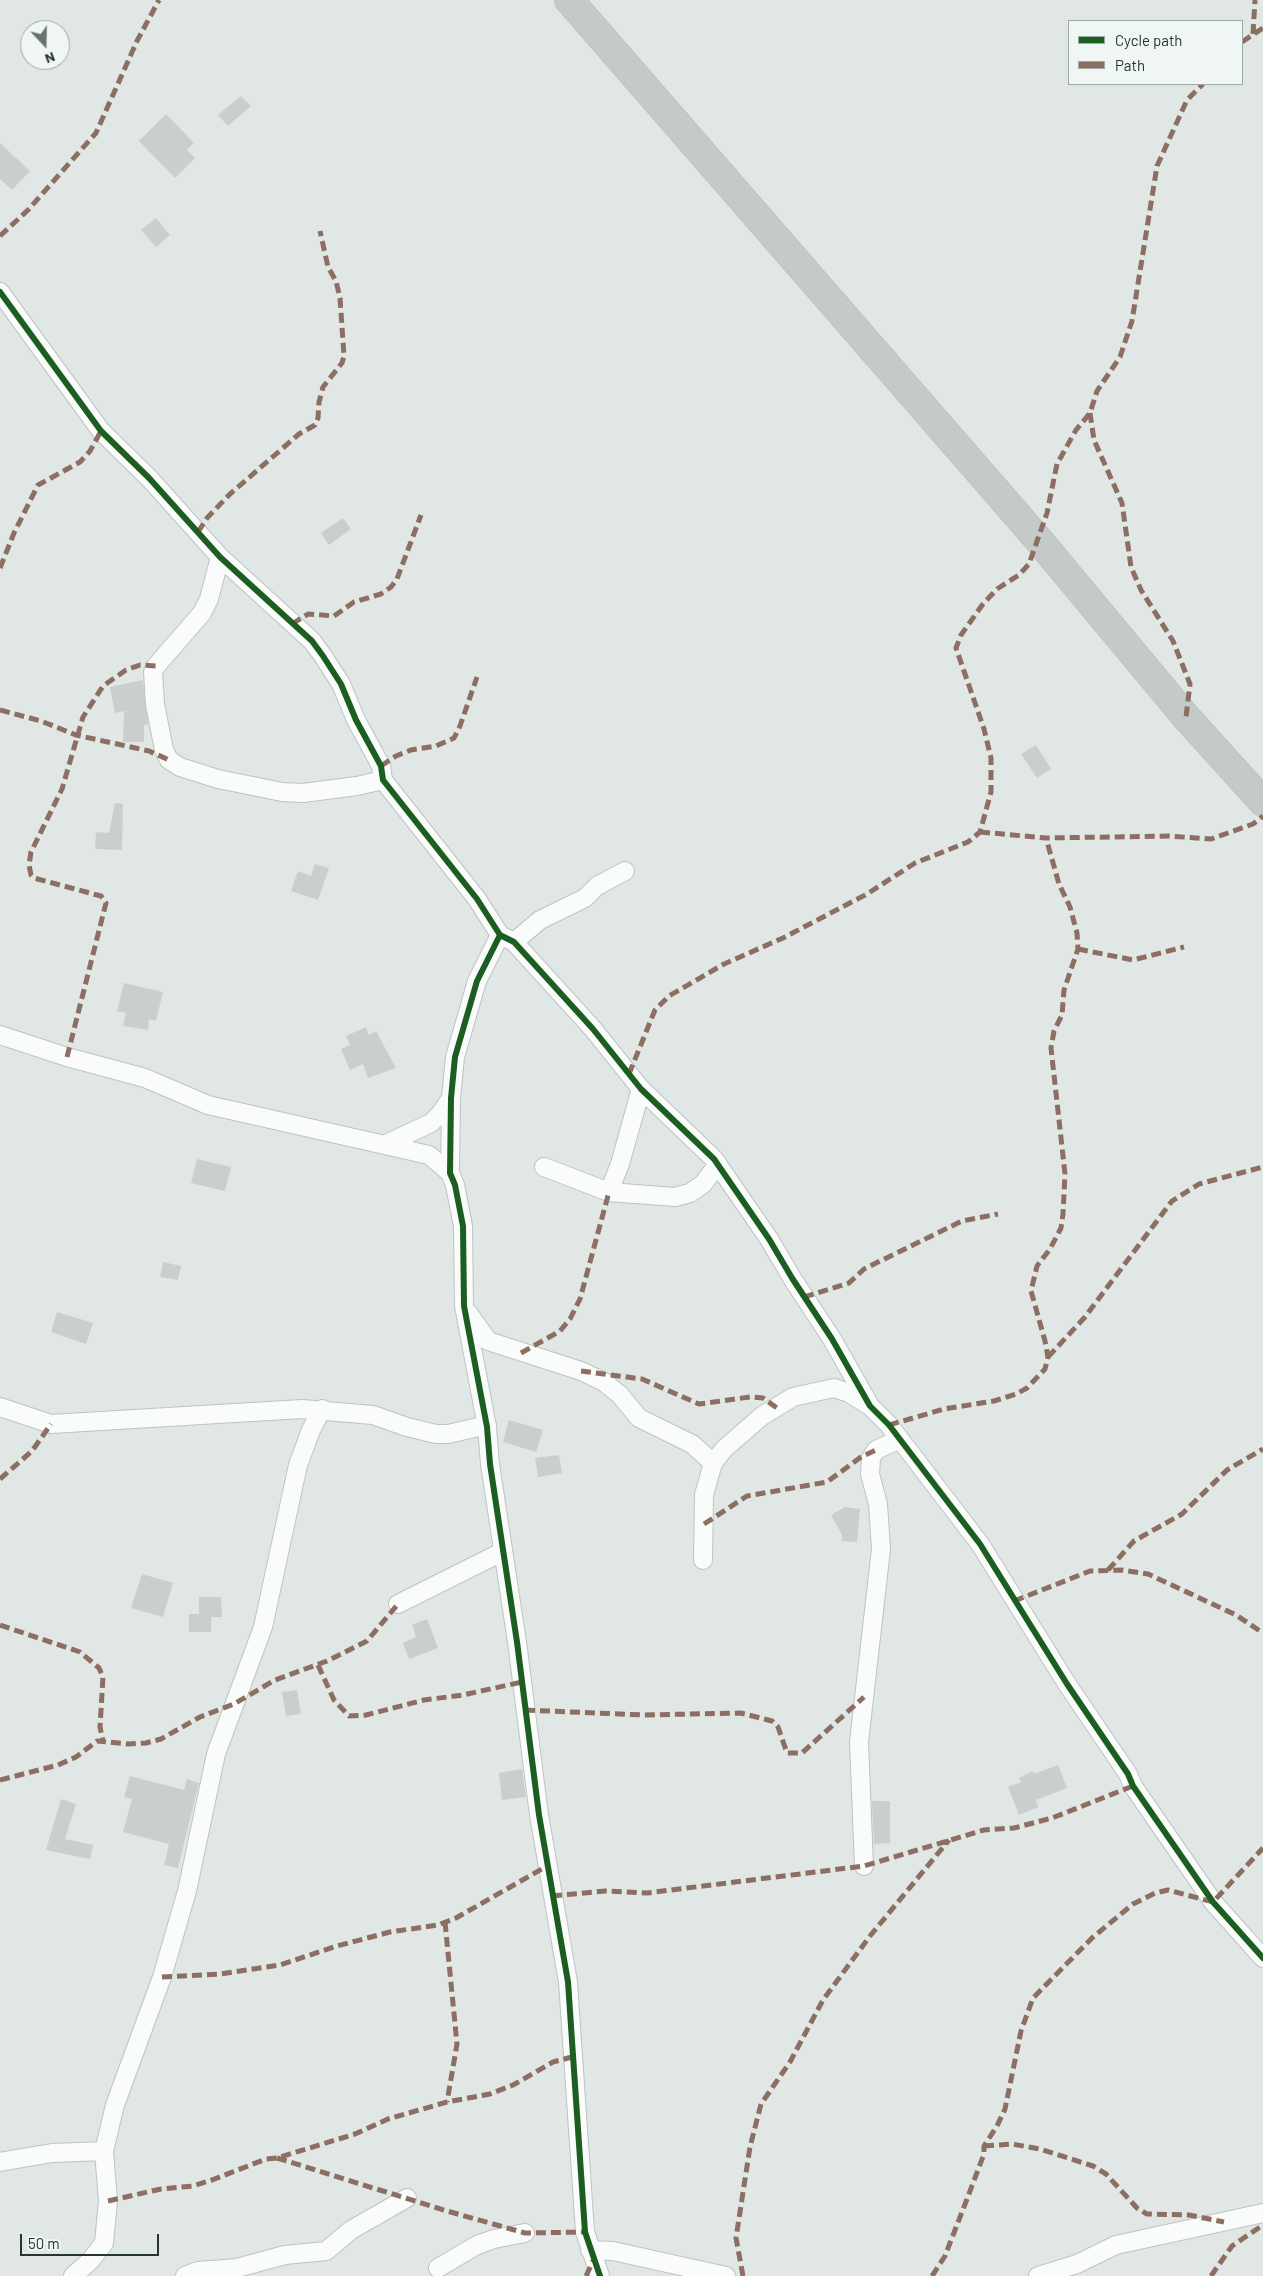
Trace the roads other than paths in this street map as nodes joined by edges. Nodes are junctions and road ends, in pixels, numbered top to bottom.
1 (569, 0) edge
2 (0, 292) edge
3 (220, 557) junction
4 (383, 780) junction
5 (1263, 802) edge
6 (625, 871) dead end
7 (507, 938) junction
8 (0, 1035) edge
9 (640, 1089) junction
10 (451, 1098) junction
11 (386, 1144) junction
12 (718, 1164) junction
13 (544, 1167) dead end
14 (450, 1172) junction
15 (609, 1192) junction
16 (464, 1306) junction
17 (0, 1406) edge
18 (870, 1406) junction
19 (322, 1409) junction
20 (487, 1425) junction
21 (900, 1439) junction
22 (713, 1463) junction
23 (502, 1552) junction
24 (703, 1560) dead end
25 (398, 1604) dead end
26 (864, 1866) dead end
27 (1263, 1958) edge
28 (104, 2151) junction
29 (0, 2162) edge
30 (407, 2198) dead end
31 (1263, 2213) edge
32 (525, 2232) dead end
33 (590, 2250) junction
34 (438, 2268) dead end
35 (74, 2276) edge
36 (185, 2276) edge
37 (600, 2276) edge
38 (726, 2276) edge
39 (1038, 2276) edge

1 - 5 highway
2 - 3 street
3 - 4 street
3 - 4 street
4 - 7 street
6 - 7 street
7 - 9 street
7 - 10 street
8 - 11 street
9 - 12 street
9 - 15 street
10 - 11 street
10 - 14 street
11 - 14 street
12 - 15 street
12 - 18 street
13 - 15 street
14 - 16 street
16 - 20 street
16 - 22 street
17 - 19 street
18 - 21 street
18 - 22 street
19 - 20 street
19 - 28 street
20 - 23 street
21 - 26 street
21 - 27 street
22 - 24 street
23 - 25 street
23 - 33 street
28 - 29 street
28 - 35 street
30 - 36 street
31 - 39 street
32 - 34 street
33 - 37 street
33 - 38 street

